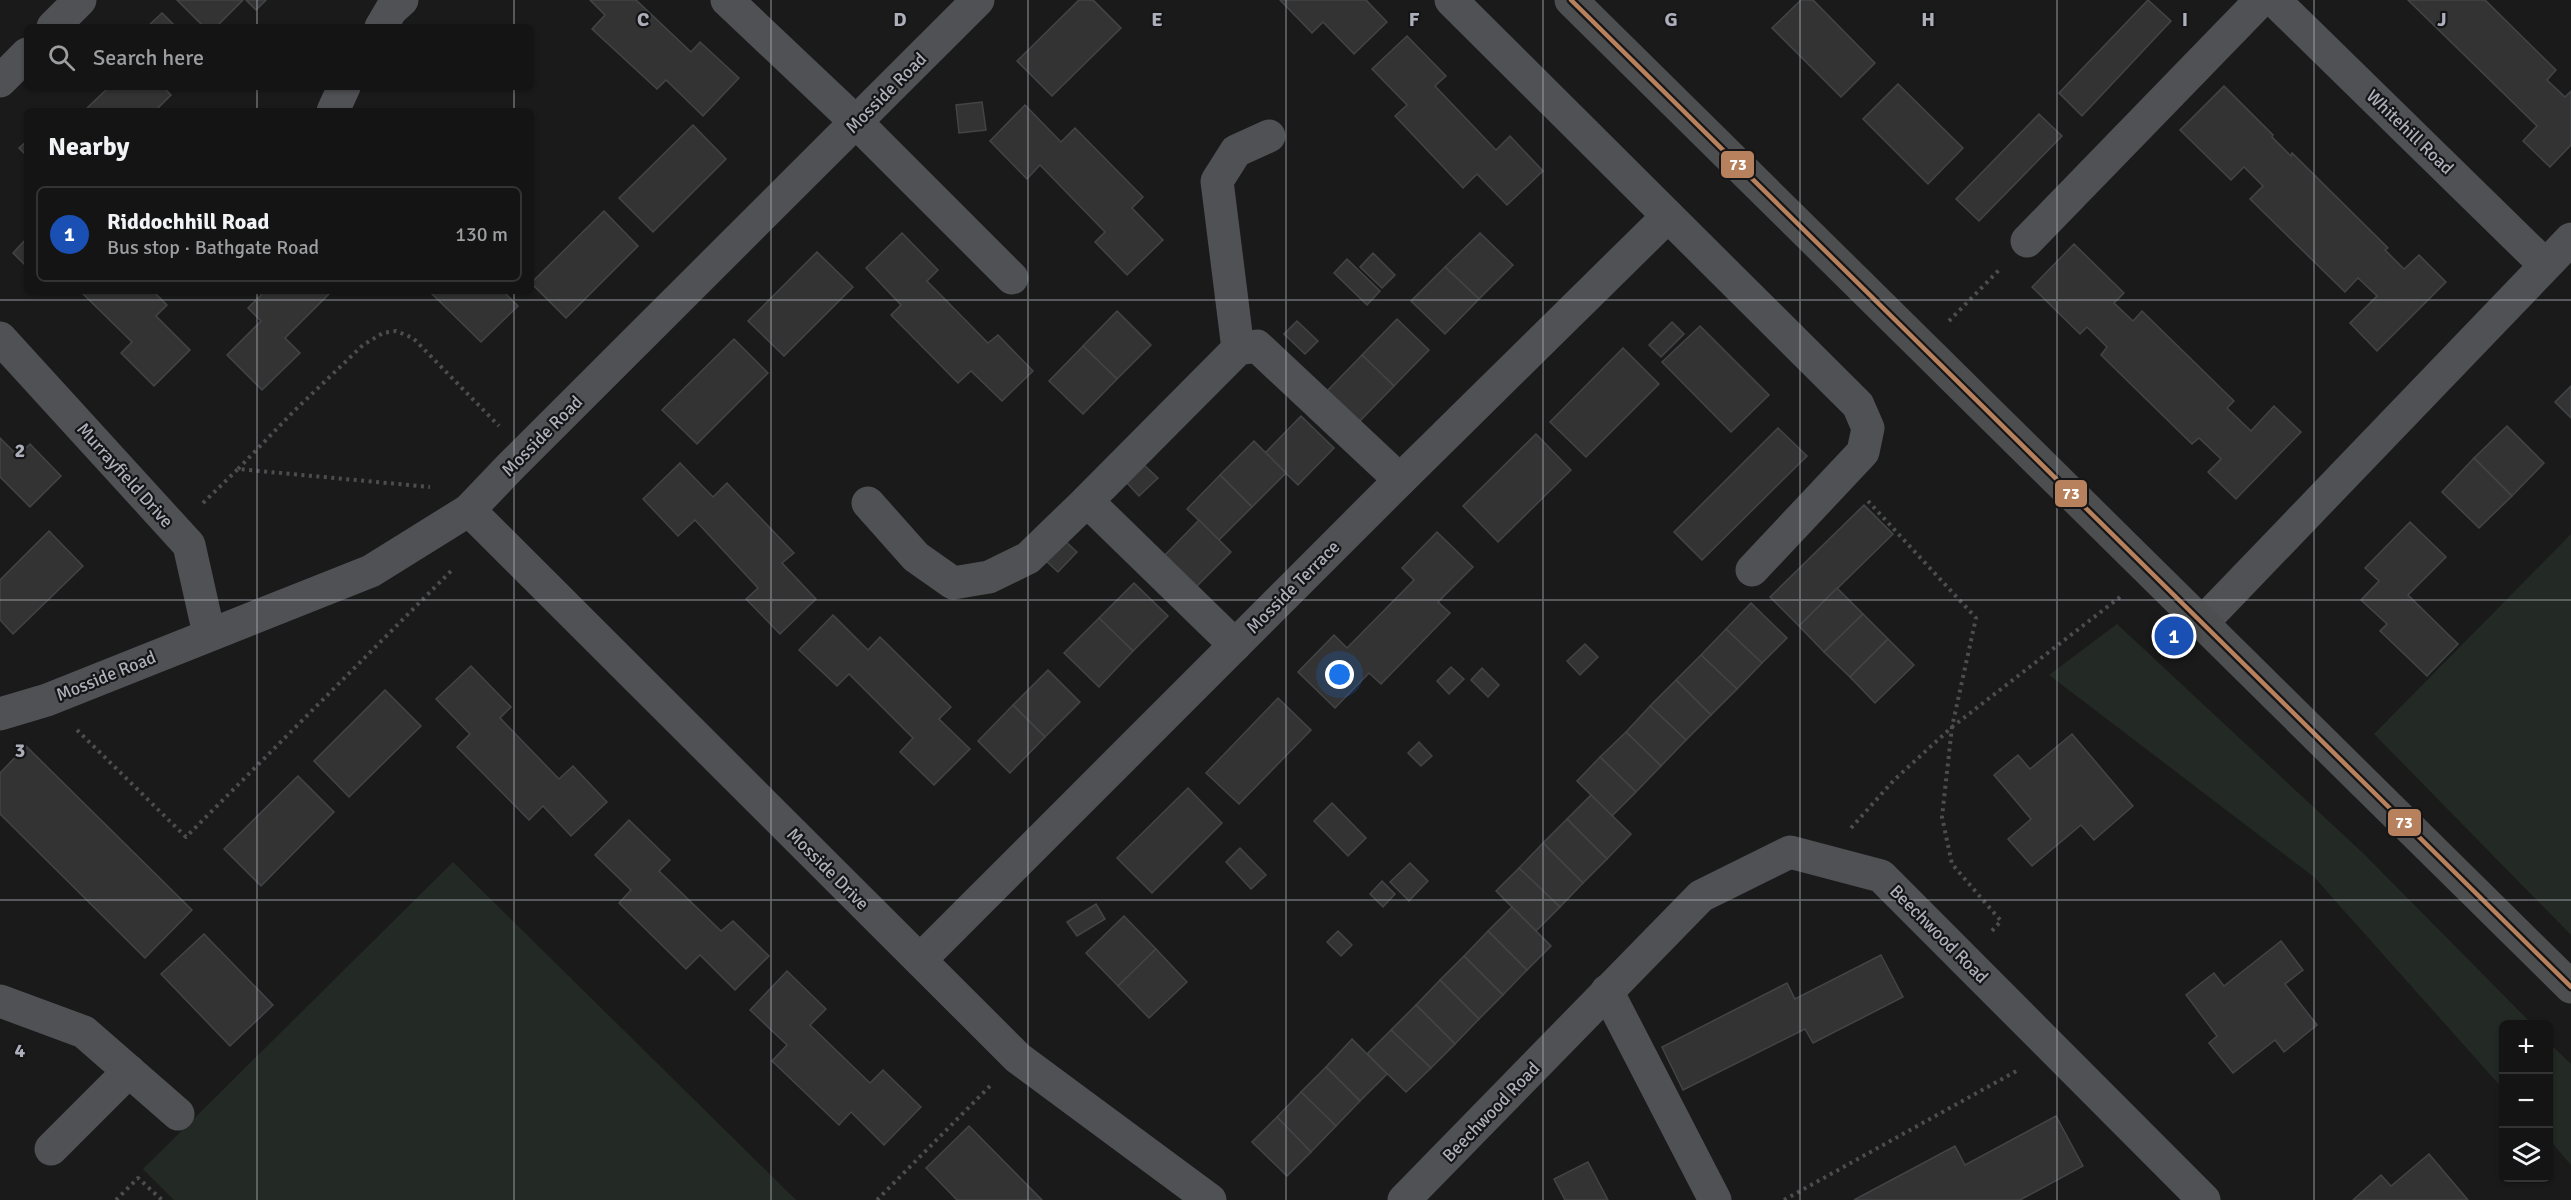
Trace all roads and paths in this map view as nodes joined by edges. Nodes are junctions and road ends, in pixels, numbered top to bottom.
1 (80, 0) edge
2 (402, 0) edge
3 (728, 0) edge
4 (978, 0) edge
5 (1451, 0) edge
6 (1570, 0) edge
7 (2261, 0) edge
8 (2274, 0) edge
9 (56, 24) edge
10 (383, 24) edge
11 (24, 57) edge
12 (0, 81) edge
13 (343, 90) edge
14 (334, 108) edge
15 (856, 123) junction
16 (1269, 136) dead end
17 (1668, 216) junction
18 (2571, 239) edge
19 (2028, 241) joint
20 (2545, 265) junction
21 (1012, 278) dead end
22 (0, 338) edge
23 (1238, 348) junction
24 (1924, 348) junction
25 (1853, 463) junction
26 (511, 466) junction
27 (238, 469) junction
28 (1400, 480) junction
29 (1086, 501) junction
30 (868, 503) dead end
31 (480, 521) junction
32 (175, 530) junction
33 (1752, 570) dead end
34 (2152, 573) junction
35 (2202, 623) junction
36 (209, 634) junction
37 (1235, 645) junction
38 (47, 700) junction
39 (0, 714) edge
40 (1952, 727) junction
41 (1828, 862) junction
42 (1964, 959) junction
43 (920, 960) junction
44 (2571, 987) edge
45 (1607, 991) junction
46 (0, 1001) edge
47 (2055, 1050) junction
48 (1018, 1058) junction
49 (129, 1071) junction
50 (178, 1114) dead end
51 (51, 1149) dead end
52 (116, 1200) edge
53 (162, 1200) edge
54 (877, 1200) edge
55 (1210, 1200) edge
56 (1404, 1200) edge
57 (1715, 1200) edge
58 (1784, 1200) edge
59 (2204, 1200) edge

1 - 9 street
2 - 10 street
3 - 15 street
4 - 15 street, Mosside Road
5 - 17 street
6 - 24 main road
7 - 19 street
8 - 20 street, Whitehill Road
11 - 12 street
13 - 14 street
15 - 21 street
15 - 26 street, Mosside Road
16 - 23 street
17 - 25 street
17 - 28 street, Mosside Terrace
18 - 20 street
19 - 24 path
20 - 35 street
22 - 32 street, Murrayfield Drive
23 - 28 street
23 - 29 street
24 - 34 main road
25 - 33 street
25 - 40 path
26 - 27 path
26 - 31 street, Mosside Road
27 - 31 path
27 - 32 path
28 - 37 street, Mosside Terrace
29 - 30 street
29 - 37 street
31 - 36 street, Mosside Road
31 - 38 path
31 - 43 street, Mosside Drive
32 - 36 street, Murrayfield Drive
34 - 35 main road
34 - 40 path
35 - 44 main road
36 - 38 street, Mosside Road
37 - 43 street, Mosside Terrace
38 - 39 street, Mosside Road
40 - 41 path
40 - 42 path
41 - 42 street, Beechwood Road
41 - 45 street, Beechwood Road
42 - 47 street, Beechwood Road
43 - 48 street, Mosside Drive
45 - 56 street, Beechwood Road
45 - 57 street
46 - 49 street
47 - 58 path
47 - 59 street, Beechwood Road
48 - 54 path
48 - 55 street, Mosside Drive
49 - 50 street
49 - 51 street
52 - 53 path

